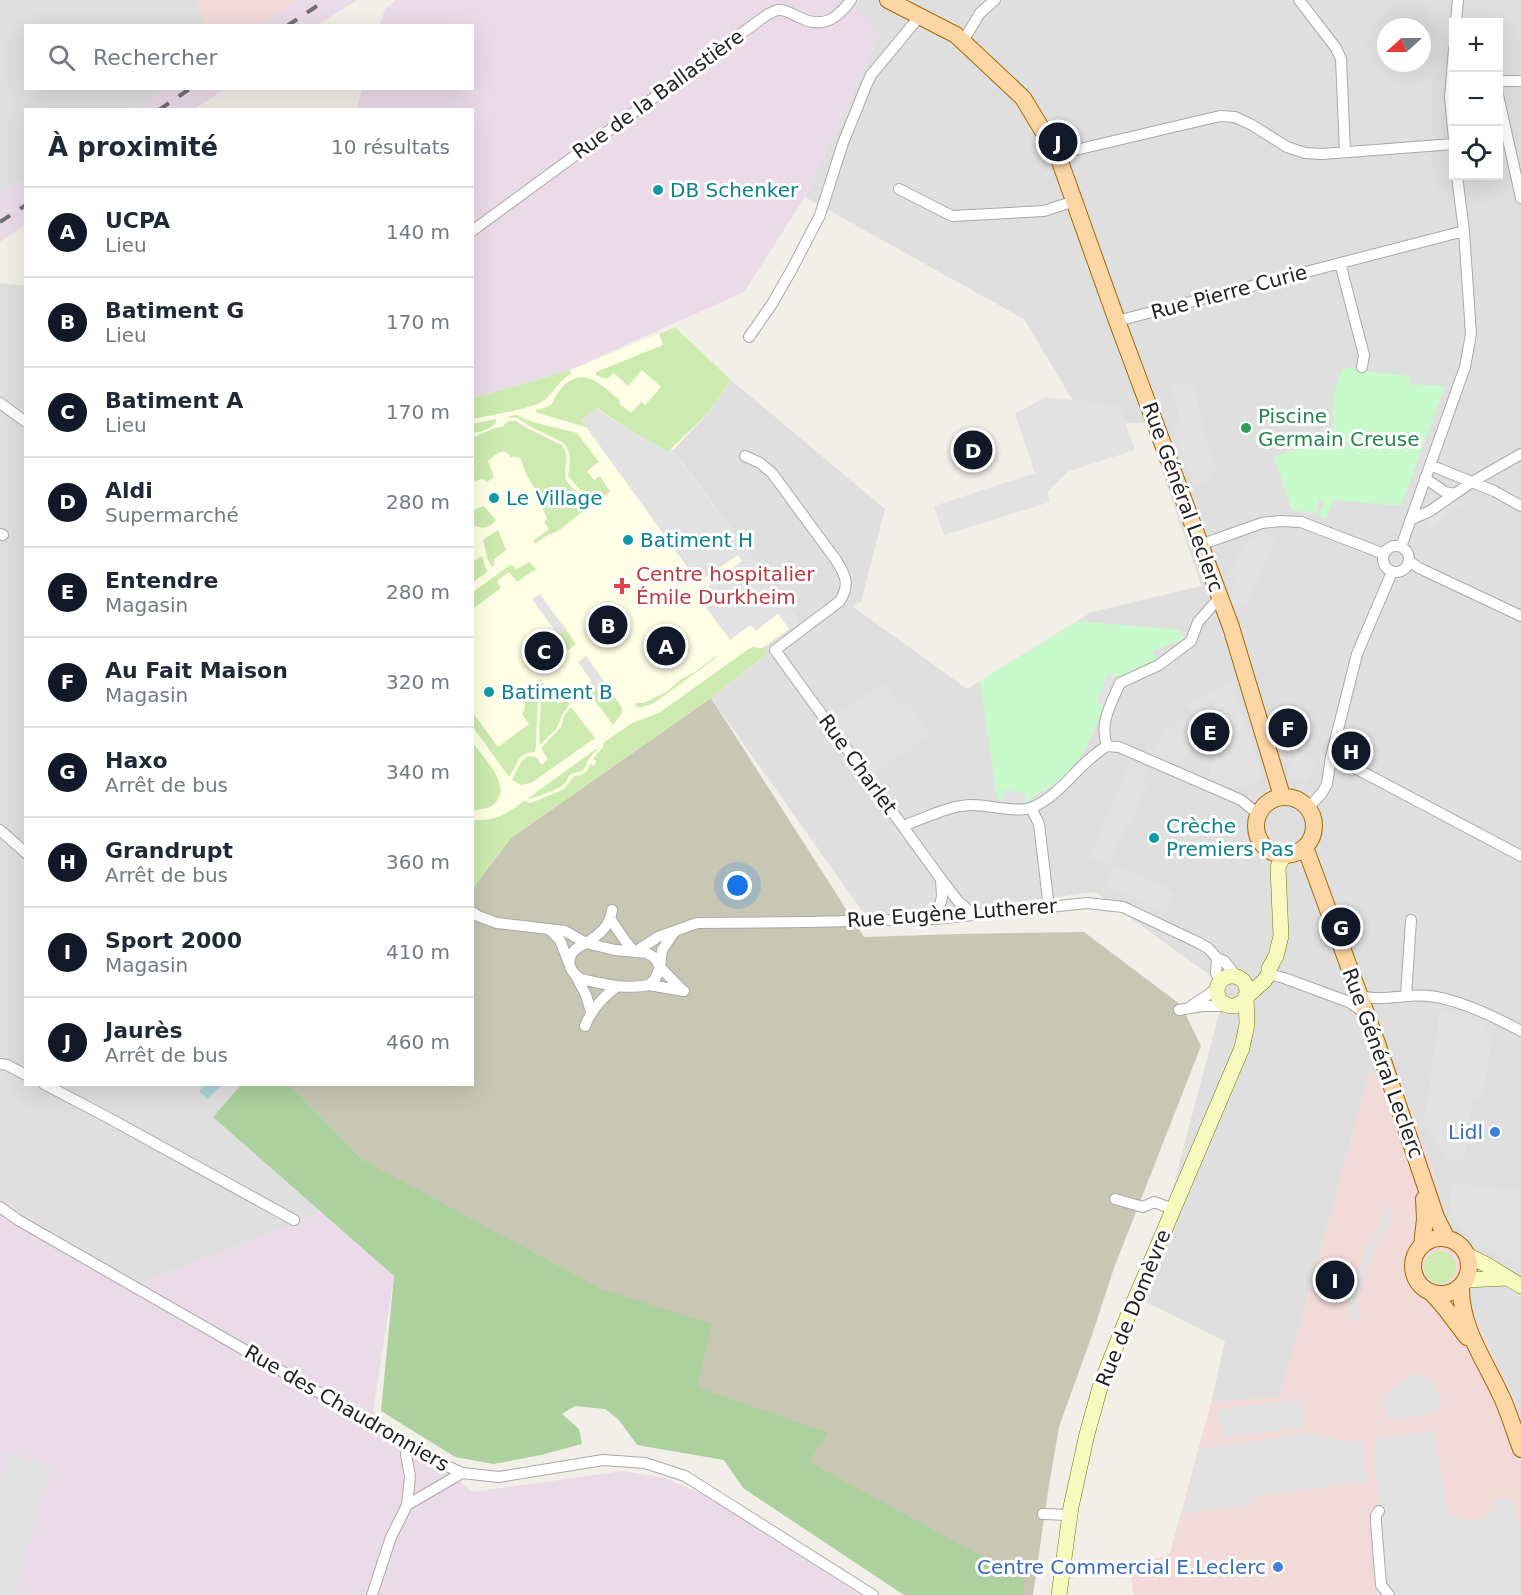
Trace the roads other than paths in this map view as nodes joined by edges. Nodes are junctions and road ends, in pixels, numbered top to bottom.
1 (851, 0) edge
2 (888, 0) edge
3 (995, 0) edge
4 (1299, 0) edge
5 (1458, 0) edge
6 (920, 16) junction
7 (1456, 18) edge
8 (963, 41) junction
9 (1452, 72) edge
10 (1503, 81) edge
11 (1521, 81) edge
12 (1503, 117) edge
13 (1453, 126) edge
14 (1449, 144) edge
15 (1345, 152) junction
16 (1058, 156) junction
17 (1458, 180) edge
18 (899, 189) dead end
19 (1521, 198) edge
20 (1075, 201) junction
21 (474, 230) edge
22 (1464, 231) junction
23 (1340, 263) junction
24 (1117, 321) junction
25 (749, 337) dead end
26 (1362, 367) dead end
27 (0, 403) edge
28 (24, 421) edge
29 (1521, 454) edge
30 (745, 456) dead end
31 (1430, 465) junction
32 (1425, 478) junction
33 (1472, 482) junction
34 (1454, 494) junction
35 (1521, 506) edge
36 (1410, 520) junction
37 (1200, 544) junction
38 (1401, 547) junction
39 (1384, 554) junction
40 (1410, 562) junction
41 (1392, 572) junction
42 (1220, 597) junction
43 (1521, 616) edge
44 (1107, 746) junction
45 (1331, 757) junction
46 (1282, 796) junction
47 (1031, 808) junction
48 (1308, 808) junction
49 (1258, 814) junction
50 (904, 828) junction
51 (0, 830) edge
52 (1305, 847) junction
53 (24, 852) edge
54 (1284, 855) junction
55 (1521, 855) edge
56 (941, 879) junction
57 (1049, 908) junction
58 (474, 913) edge
59 (973, 915) junction
60 (936, 919) junction
61 (1411, 920) dead end
62 (549, 929) junction
63 (675, 931) junction
64 (586, 943) junction
65 (635, 952) junction
66 (1217, 958) junction
67 (569, 964) junction
68 (660, 967) junction
69 (1269, 971) junction
70 (576, 976) junction
71 (1237, 977) junction
72 (1219, 984) junction
73 (649, 985) junction
74 (616, 987) junction
75 (1359, 995) junction
76 (1406, 996) junction
77 (1246, 997) junction
78 (1227, 1006) junction
79 (591, 1012) junction
80 (1365, 1012) junction
81 (585, 1026) dead end
82 (1521, 1031) edge
83 (1245, 1033) junction
84 (0, 1064) edge
85 (24, 1074) edge
86 (48, 1086) edge
87 (1423, 1177) junction
88 (1114, 1199) dead end
89 (0, 1207) edge
90 (1173, 1209) junction
91 (294, 1220) dead end
92 (1447, 1239) junction
93 (1422, 1246) junction
94 (1467, 1255) junction
95 (1507, 1278) junction
96 (1463, 1283) junction
97 (1521, 1286) edge
98 (1431, 1292) junction
99 (1475, 1346) junction
100 (408, 1443) junction
101 (1521, 1449) edge
102 (462, 1473) junction
103 (407, 1505) junction
104 (1379, 1511) dead end
105 (1043, 1514) dead end
106 (1069, 1515) junction
107 (372, 1595) edge
108 (873, 1595) edge
109 (1059, 1595) edge
110 (1389, 1595) edge

1 - 21 street, Rue de la Ballastière
2 - 6 main road, Rue Général Leclerc
3 - 8 street
4 - 15 street
5 - 7 street
6 - 8 main road, Rue Général Leclerc
6 - 25 street
8 - 16 main road, Rue Général Leclerc
9 - 13 street
10 - 11 street
12 - 19 street
14 - 15 street
15 - 16 street
16 - 20 main road, Rue Général Leclerc
17 - 22 street
18 - 20 street
20 - 24 main road, Rue Général Leclerc
22 - 23 street, Rue Pierre Curie
22 - 31 street
23 - 24 street, Rue Pierre Curie
23 - 26 street
24 - 37 main road, Rue Général Leclerc
27 - 28 street
29 - 33 street
30 - 50 street, Rue Charlet
31 - 32 street
31 - 33 street
32 - 34 street
32 - 36 street
33 - 34 street
33 - 35 street
34 - 36 street
36 - 38 street
37 - 39 street
37 - 42 main road, Rue Général Leclerc
38 - 39 street
38 - 40 street
39 - 41 street
40 - 41 street
40 - 43 street
41 - 45 street
42 - 44 street
42 - 46 main road, Rue Général Leclerc
44 - 47 street
44 - 49 street
45 - 48 street
45 - 55 street
46 - 48 main road
46 - 49 main road
47 - 50 street
47 - 57 street
48 - 52 main road
49 - 54 main road
50 - 56 street, Rue Charlet
51 - 53 street
52 - 54 main road
52 - 75 main road, Rue Général Leclerc
54 - 69 street
56 - 59 street, Rue Charlet
56 - 60 street
57 - 59 street, Rue Eugène Lutherer
57 - 66 street, Rue Eugène Lutherer
58 - 62 street
59 - 60 street, Rue Eugène Lutherer
60 - 63 street, Rue Eugène Lutherer
61 - 76 street
62 - 64 street
62 - 67 street
63 - 65 street, Rue Eugène Lutherer
63 - 68 street
64 - 65 street
64 - 65 street
64 - 67 street
65 - 68 street
66 - 71 street, Rue Eugène Lutherer
66 - 72 street
67 - 70 street
68 - 73 street
68 - 73 street
69 - 71 street
69 - 77 street
69 - 80 street
70 - 74 street
70 - 79 street
71 - 72 street
71 - 77 street
72 - 78 street
72 - 78 street
73 - 74 street
74 - 79 street
75 - 76 street
75 - 80 main road, Rue Général Leclerc
76 - 82 street
77 - 78 street
77 - 83 street, Rue de Domèvre
78 - 83 street
79 - 81 street
80 - 87 main road, Rue Général Leclerc
83 - 90 street, Rue de Domèvre
84 - 85 street
86 - 91 street
87 - 92 main road, Rue Général Leclerc
87 - 93 main road, Rue Général Leclerc
88 - 90 street
89 - 100 street, Rue des Chaudronniers
90 - 106 street, Rue de Domèvre
92 - 93 main road
92 - 94 main road
93 - 98 main road
94 - 95 street
94 - 96 main road
95 - 96 street
95 - 97 street
96 - 98 main road
96 - 99 main road
98 - 99 main road
99 - 101 main road
100 - 102 street, Rue des Chaudronniers
100 - 103 street
102 - 103 street
102 - 108 street, Rue des Chaudronniers
103 - 107 street
104 - 110 street
105 - 106 street
106 - 109 street, Rue de Domèvre

